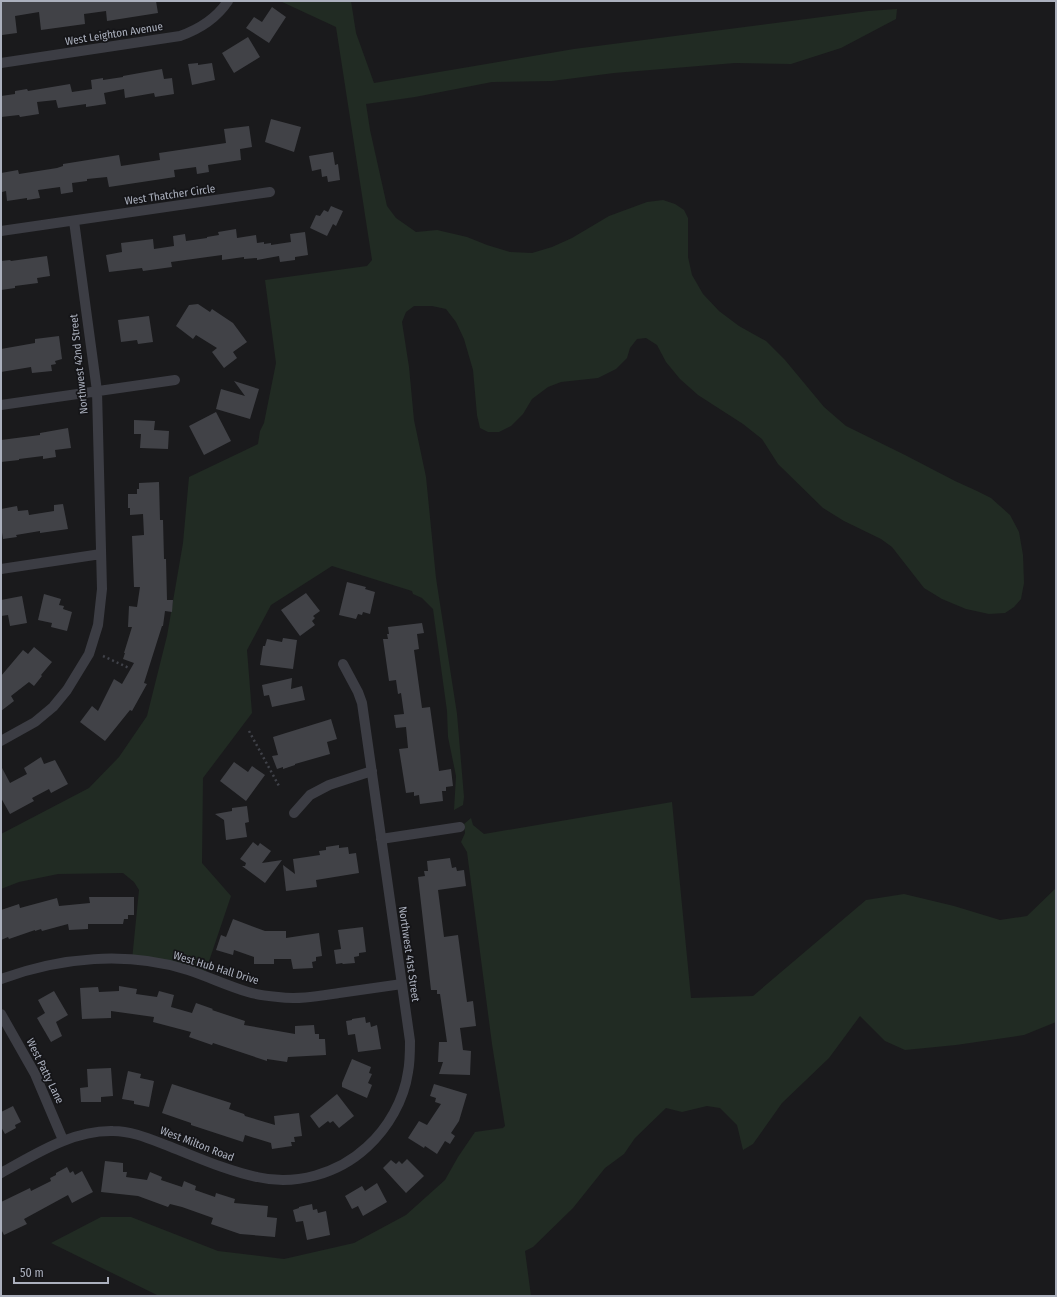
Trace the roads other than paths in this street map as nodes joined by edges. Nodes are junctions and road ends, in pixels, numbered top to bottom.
1 (228, 1) edge
2 (1, 63) edge
3 (270, 192) dead end
4 (74, 221) junction
5 (1, 231) edge
6 (175, 380) dead end
7 (97, 391) junction
8 (1, 405) edge
9 (101, 554) junction
10 (1, 569) edge
11 (342, 664) dead end
12 (1, 741) edge
13 (372, 771) junction
14 (294, 813) dead end
15 (460, 827) dead end
16 (381, 839) junction
17 (1, 980) edge
18 (402, 984) junction
19 (1, 1014) edge
20 (380, 1134) joint
21 (63, 1140) junction
22 (1, 1173) edge

1 - 2 street, West Leighton Avenue
3 - 4 street, West Thatcher Circle
4 - 5 street, West Thatcher Circle
4 - 7 street, Northwest 42nd Street
6 - 7 street
7 - 8 street
7 - 9 street, Northwest 42nd Street
9 - 10 street
9 - 12 street, Northwest 42nd Street
11 - 13 street, Northwest 41st Street
13 - 14 street
13 - 16 street, Northwest 41st Street
15 - 16 street
16 - 18 street, Northwest 41st Street
17 - 18 street, West Hub Hall Drive
18 - 20 street, Northwest 41st Street
19 - 21 street, West Patty Lane
20 - 21 street, West Milton Road
21 - 22 street, West Milton Road

